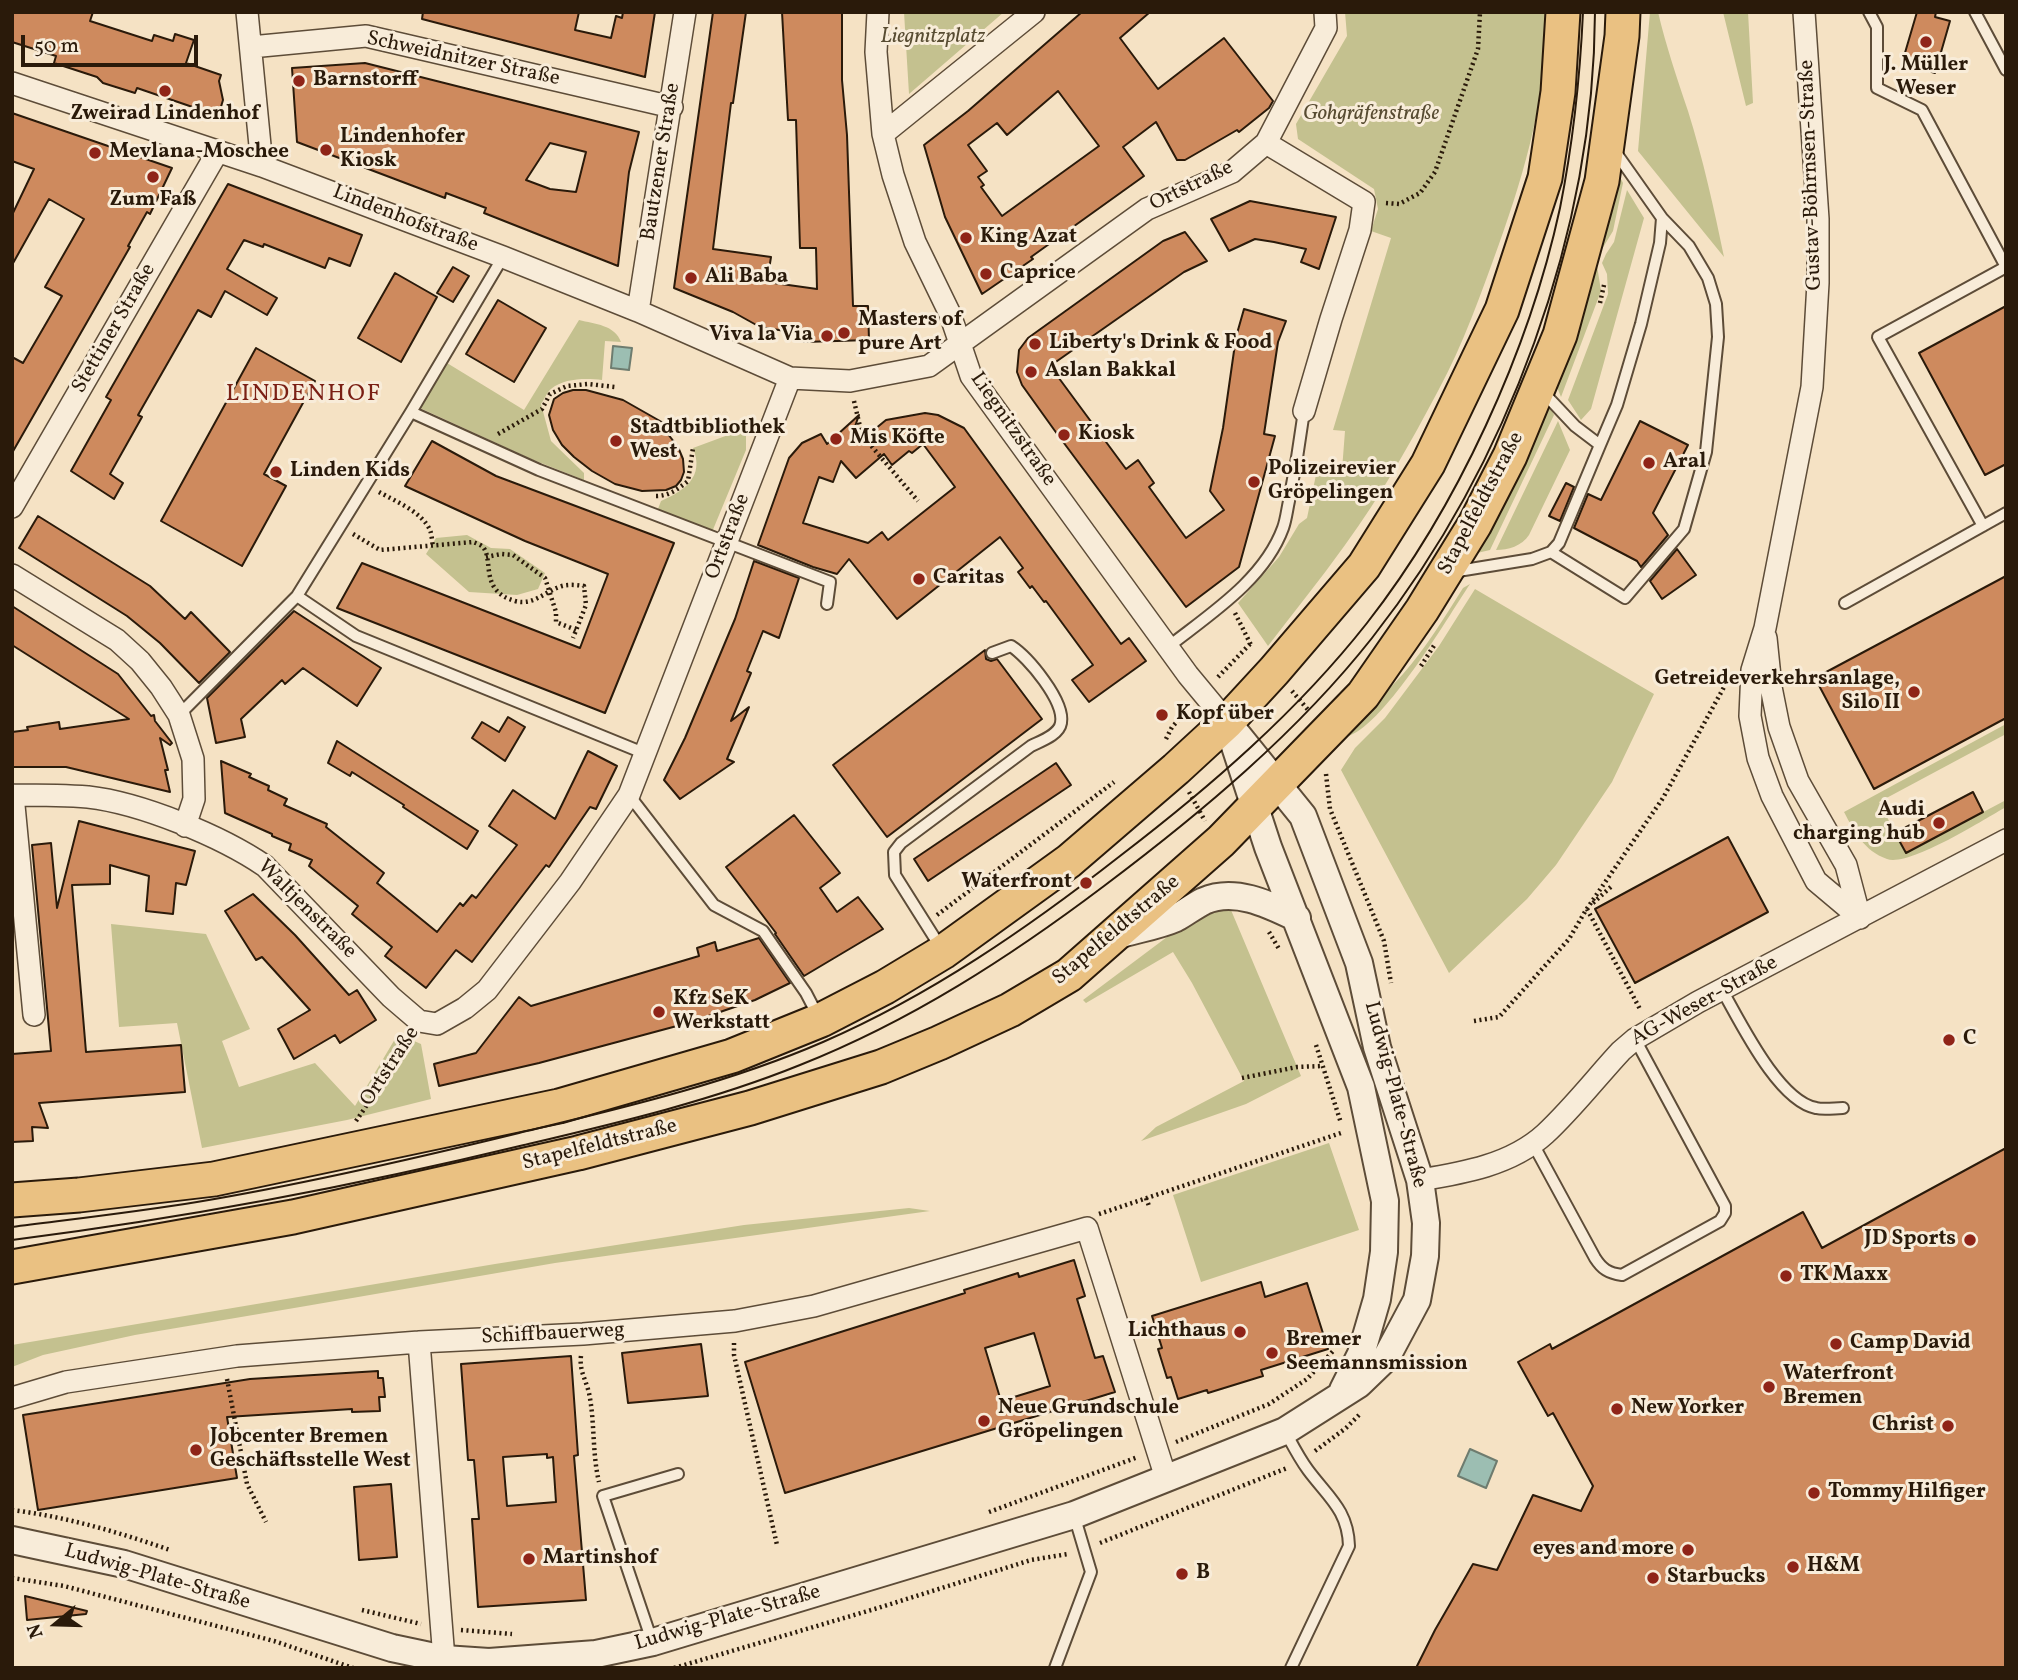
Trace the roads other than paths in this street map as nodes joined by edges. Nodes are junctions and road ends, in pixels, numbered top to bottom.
1 (247, 12) edge
2 (685, 12) edge
3 (878, 12) edge
4 (1034, 12) edge
5 (1325, 12) edge
6 (1563, 12) edge
7 (1623, 12) edge
8 (1804, 12) edge
9 (1870, 12) edge
10 (1975, 12) edge
11 (251, 47) junction
12 (2006, 70) edge
13 (12, 83) edge
14 (672, 107) junction
15 (883, 134) junction
16 (1607, 139) junction
17 (1266, 143) junction
18 (218, 151) junction
19 (262, 166) junction
20 (1662, 218) junction
21 (503, 257) junction
22 (2006, 267) edge
23 (638, 311) junction
24 (960, 345) junction
25 (790, 378) junction
26 (1539, 388) junction
27 (1304, 411) joint
28 (411, 412) junction
29 (1600, 445) junction
30 (12, 507) edge
31 (2006, 513) edge
32 (1983, 526) junction
33 (727, 544) junction
34 (1551, 552) junction
35 (1446, 573) junction
36 (12, 575) edge
37 (297, 596) junction
38 (1845, 603) dead end
39 (827, 604) dead end
40 (1765, 628) junction
41 (1168, 646) junction
42 (992, 653) dead end
43 (178, 715) junction
44 (1227, 722) junction
45 (646, 754) junction
46 (1277, 784) junction
47 (12, 795) edge
48 (629, 795) junction
49 (1255, 808) junction
50 (186, 826) junction
51 (893, 833) dead end
52 (2006, 840) edge
53 (901, 843) junction
54 (1297, 918) junction
55 (1860, 918) junction
56 (1118, 934) junction
57 (943, 951) junction
58 (1721, 990) junction
59 (34, 1015) dead end
60 (821, 1020) junction
61 (419, 1021) joint
62 (1643, 1034) junction
63 (1843, 1108) dead end
64 (1532, 1142) junction
65 (1420, 1180) junction
66 (12, 1200) edge
67 (1385, 1201) junction
68 (12, 1267) edge
69 (419, 1342) junction
70 (1340, 1396) junction
71 (12, 1398) edge
72 (1285, 1431) junction
73 (678, 1474) dead end
74 (1167, 1478) junction
75 (1074, 1515) junction
76 (12, 1540) edge
77 (653, 1642) junction
78 (444, 1659) junction
79 (537, 1663) edge
80 (489, 1665) edge
81 (1055, 1668) edge
82 (1291, 1668) edge

1 - 11 street
2 - 14 street, Bautzener Straße
3 - 15 street, Liegnitzstraße
4 - 15 street
5 - 17 street
6 - 44 main road
7 - 16 main road, Stapelfeldtstraße
8 - 40 street, Gustav-Böhrnsen-Straße
9 - 22 lane
10 - 12 lane
11 - 14 street, Schweidnitzer Straße
11 - 19 street
13 - 18 street, Lindenhofstraße
14 - 23 street, Bautzener Straße
15 - 24 street, Liegnitzstraße
16 - 20 lane
16 - 26 main road, Stapelfeldtstraße
17 - 24 street, Ortstraße
17 - 27 street
18 - 19 street, Lindenhofstraße
18 - 30 street, Stettiner Straße
19 - 21 street, Lindenhofstraße
20 - 29 lane
20 - 34 lane
21 - 23 street, Lindenhofstraße
21 - 28 lane
22 - 32 lane
23 - 25 street, Lindenhofstraße
24 - 25 street, Ortstraße
24 - 41 street, Liegnitzstraße
25 - 33 street, Ortstraße
26 - 29 lane
26 - 35 main road, Stapelfeldtstraße
27 - 41 lane
28 - 33 lane
28 - 37 lane
29 - 34 lane
31 - 32 lane
32 - 38 lane
33 - 39 lane
33 - 45 street, Ortstraße
34 - 35 lane
35 - 46 main road, Stapelfeldtstraße
36 - 43 street
37 - 43 lane
37 - 45 lane
40 - 55 street, Gustav-Böhrnsen-Straße
40 - 55 street, Gustav-Böhrnsen-Straße
41 - 44 street, Liegnitzstraße
42 - 53 lane
43 - 50 street
44 - 46 street, Ludwig-Plate-Straße
44 - 49 street, Ludwig-Plate-Straße
44 - 57 main road
45 - 48 street, Ortstraße
46 - 49 main road, Stapelfeldtstraße
46 - 65 street, Ludwig-Plate-Straße
47 - 50 street, Waltjenstraße
47 - 59 street
48 - 60 lane
48 - 61 street, Ortstraße
49 - 54 street, Ludwig-Plate-Straße
49 - 56 main road, Stapelfeldtstraße
50 - 61 street, Waltjenstraße
51 - 53 lane
52 - 55 street, AG-Weser-Straße
53 - 57 lane
54 - 56 street
54 - 67 street, Ludwig-Plate-Straße
55 - 58 street, AG-Weser-Straße
56 - 68 main road, Stapelfeldtstraße
57 - 60 main road
58 - 62 street, AG-Weser-Straße
58 - 63 lane
60 - 66 main road
62 - 64 street, AG-Weser-Straße
62 - 64 lane
64 - 65 street, AG-Weser-Straße
65 - 67 street, AG-Weser-Straße
65 - 70 street, Ludwig-Plate-Straße
67 - 70 street, Ludwig-Plate-Straße
69 - 71 street, Schiffbauerweg
69 - 74 street, Schiffbauerweg
69 - 78 street
70 - 72 street, Ludwig-Plate-Straße
72 - 74 street, Ludwig-Plate-Straße
72 - 82 lane
73 - 77 lane
74 - 75 street, Ludwig-Plate-Straße
75 - 77 street, Ludwig-Plate-Straße
75 - 81 lane
76 - 78 street, Ludwig-Plate-Straße
77 - 79 street, Ludwig-Plate-Straße
78 - 80 street, Ludwig-Plate-Straße
79 - 80 street, Ludwig-Plate-Straße

